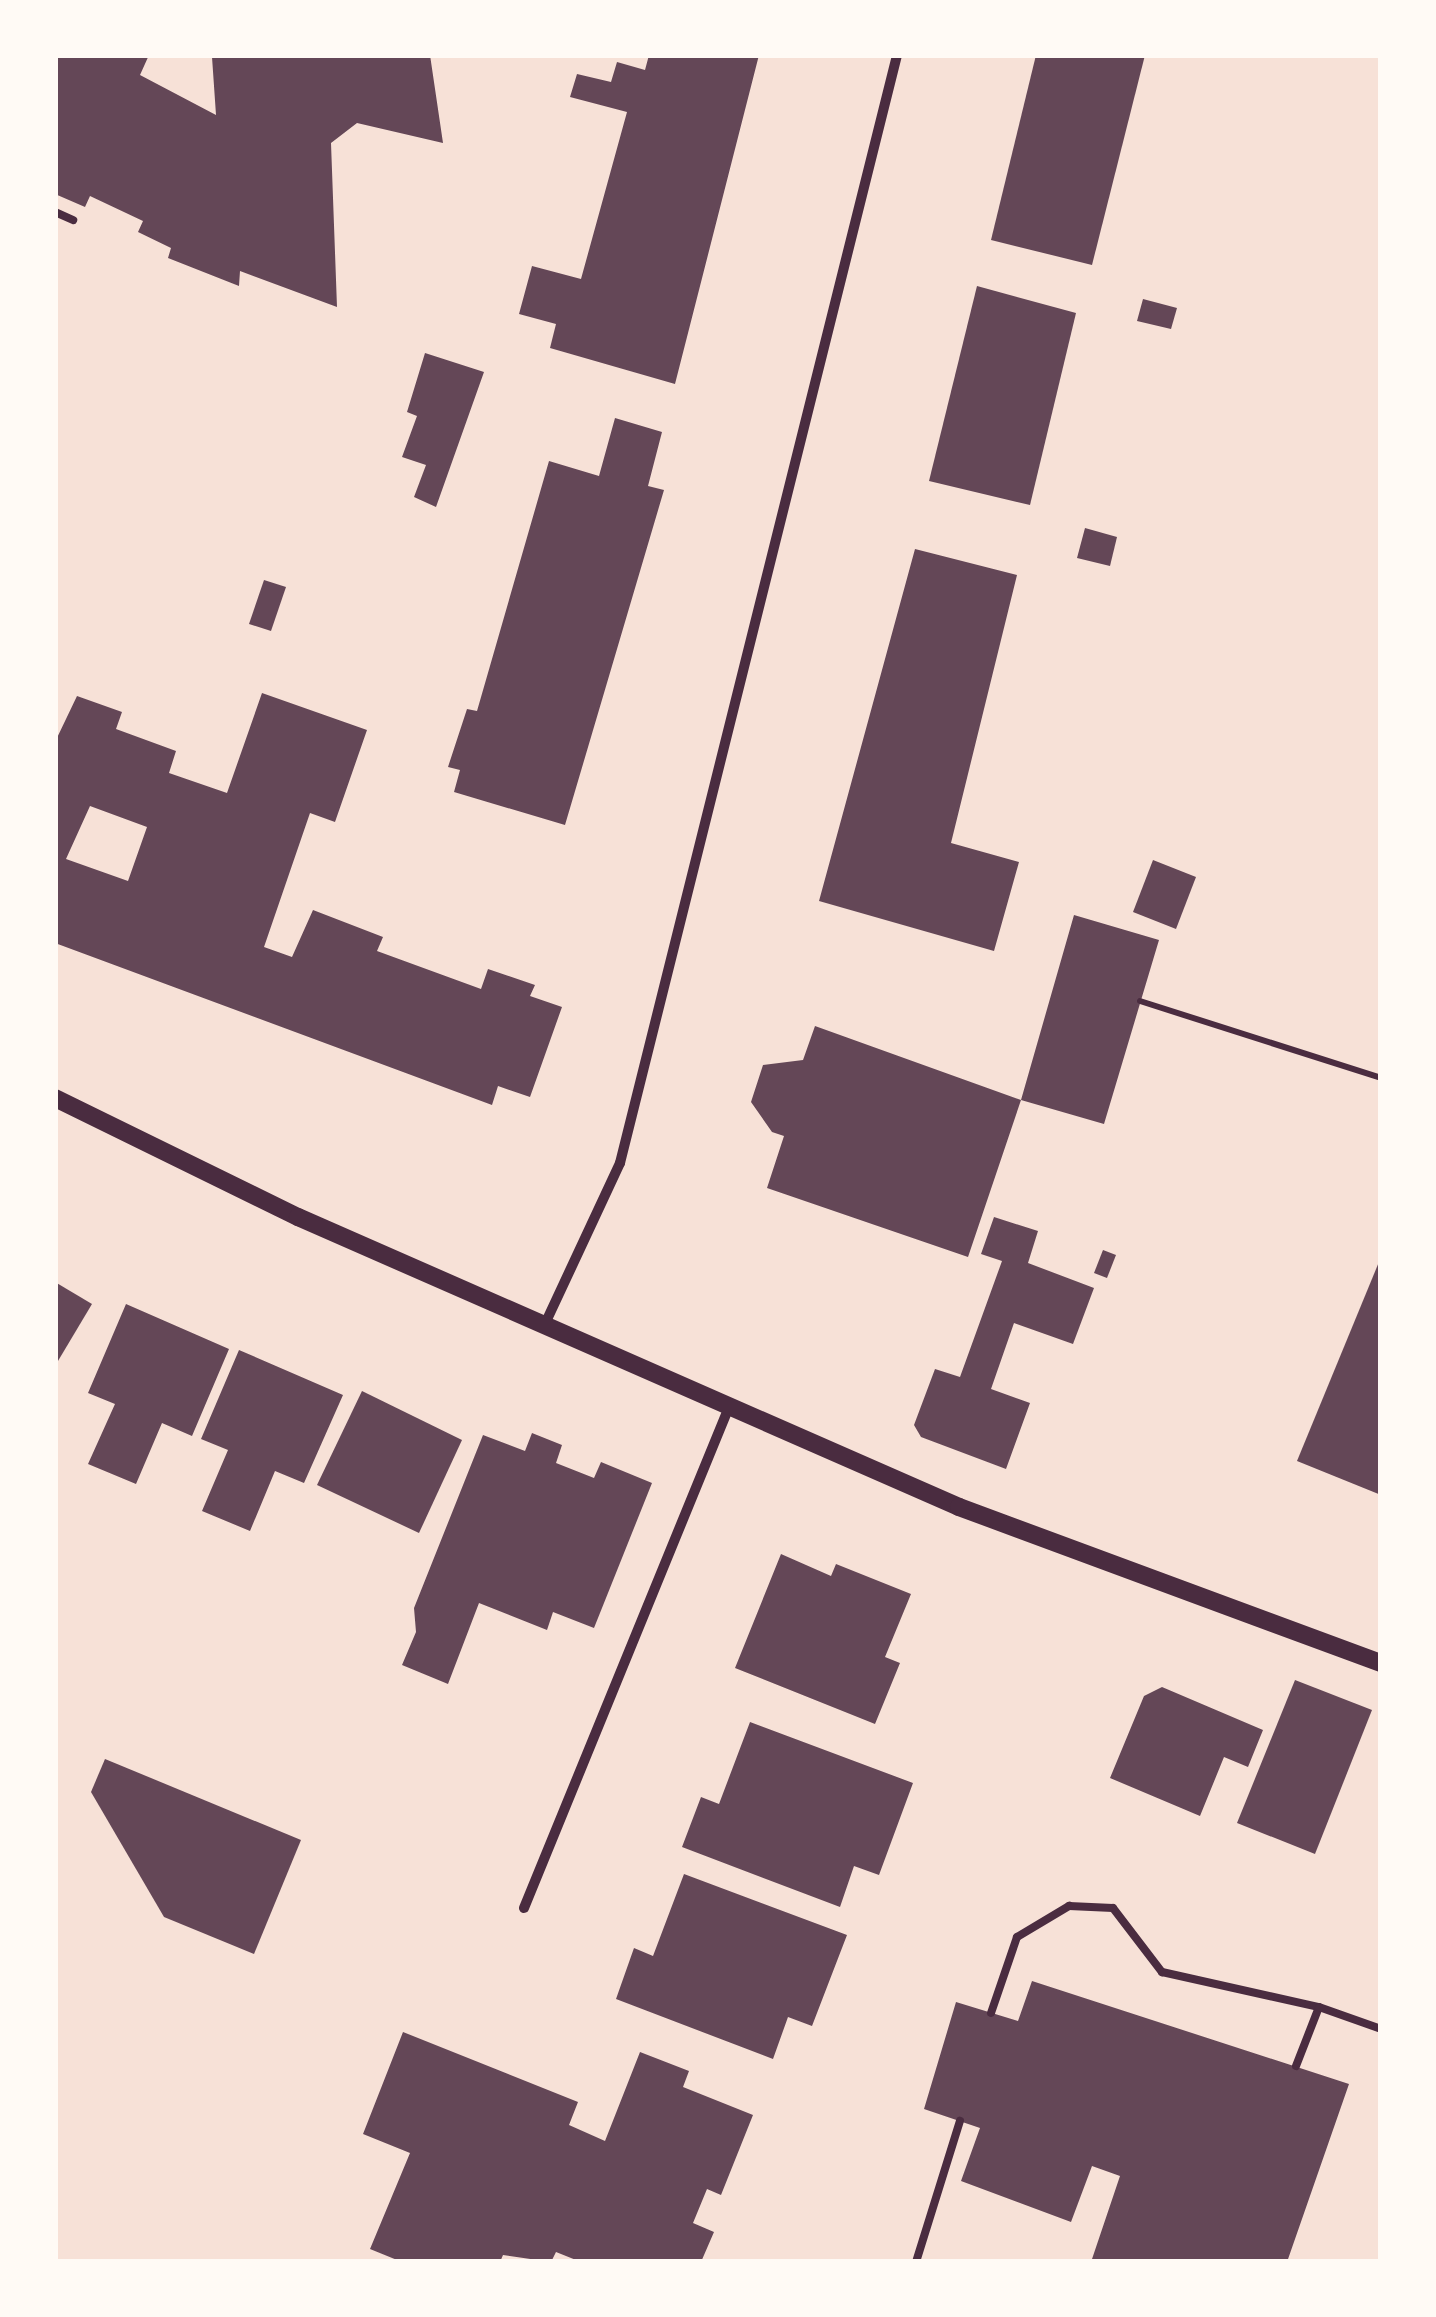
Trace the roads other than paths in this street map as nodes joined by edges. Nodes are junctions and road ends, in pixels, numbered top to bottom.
1 (897, 55) edge
2 (55, 212) edge
3 (73, 220) dead end
4 (55, 1098) edge
5 (544, 1326) junction
6 (729, 1408) junction
7 (1381, 1663) edge
8 (524, 1908) dead end
9 (1319, 2007) junction
10 (991, 2014) dead end
11 (1381, 2029) edge
12 (1296, 2066) dead end
13 (960, 2121) dead end
14 (916, 2262) edge

1 - 5 street
2 - 3 lane
4 - 5 street
5 - 6 street
6 - 7 street
6 - 8 street
9 - 10 lane
9 - 11 lane
9 - 12 lane
13 - 14 lane

